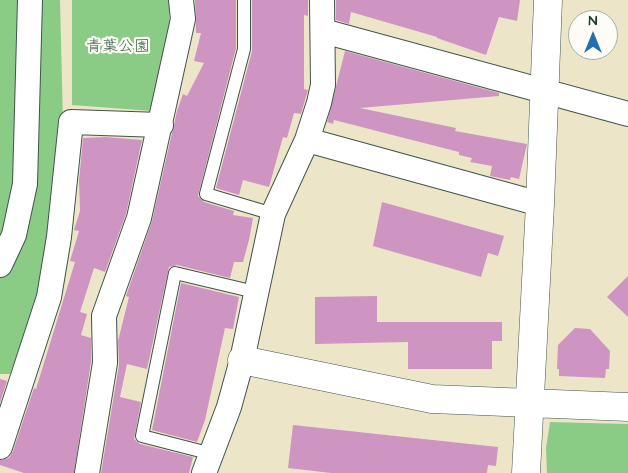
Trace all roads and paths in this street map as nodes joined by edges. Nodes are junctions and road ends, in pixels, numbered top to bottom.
1 (30, 0) edge
2 (181, 0) edge
3 (244, 0) edge
4 (322, 0) edge
5 (548, 0) edge
6 (323, 31) junction
7 (544, 92) junction
8 (628, 114) edge
9 (160, 125) junction
10 (307, 140) junction
11 (540, 204) junction
12 (273, 214) junction
13 (0, 265) edge
14 (255, 292) junction
15 (242, 360) junction
16 (528, 402) junction
17 (628, 407) edge
18 (0, 447) edge
19 (208, 463) edge
20 (86, 473) edge
21 (526, 473) edge

1 - 13 street
2 - 9 street
3 - 12 lane
4 - 6 street
5 - 7 street
6 - 7 street
6 - 10 street
7 - 8 street
7 - 11 street
9 - 18 street
9 - 20 street
10 - 11 street
10 - 12 street
11 - 16 street
12 - 14 street
14 - 15 street
14 - 19 lane
15 - 16 street
15 - 19 street
16 - 17 street
16 - 21 street

